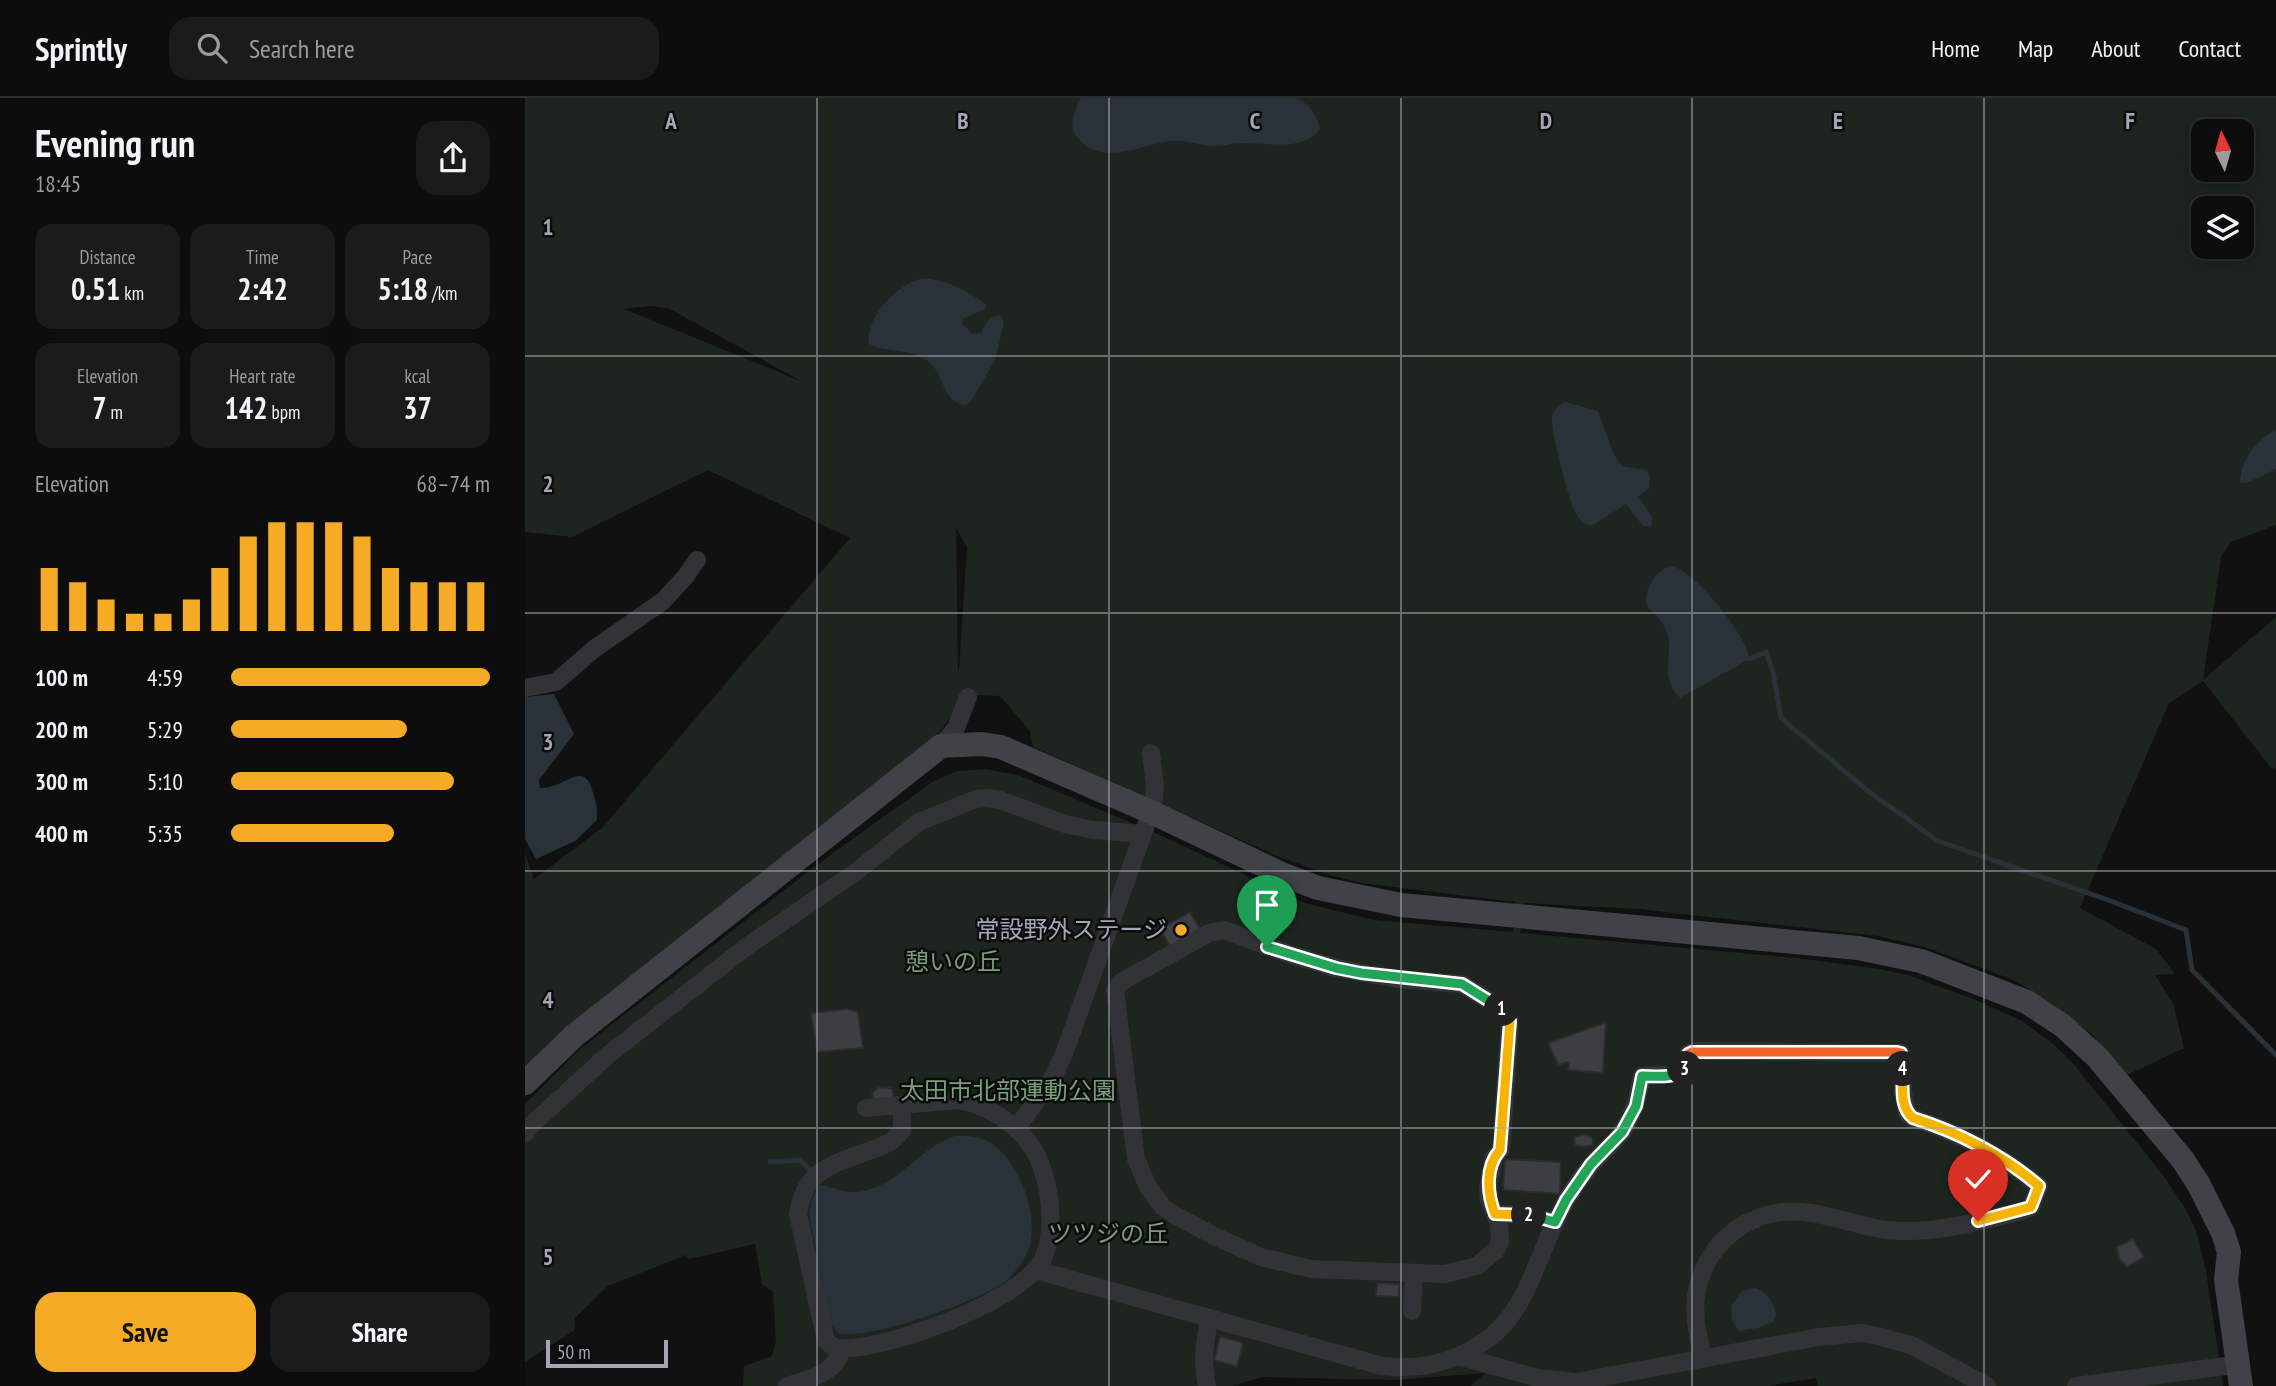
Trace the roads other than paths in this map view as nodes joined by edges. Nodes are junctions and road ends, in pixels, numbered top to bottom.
1 (697, 559) dead end
2 (525, 688) edge
3 (968, 697) dead end
4 (941, 746) junction
5 (1151, 753) dead end
6 (1154, 799) dead end
7 (525, 1083) edge
8 (902, 1105) junction
9 (866, 1108) dead end
10 (1016, 1129) junction
11 (525, 1133) edge
12 (1495, 1214) junction
13 (1555, 1222) junction
14 (1036, 1270) junction
15 (1413, 1274) junction
16 (1412, 1311) dead end
17 (1210, 1318) junction
18 (842, 1348) junction
19 (1458, 1356) junction
20 (1703, 1359) junction
21 (2226, 1366) dead end
22 (1648, 1378) edge
23 (787, 1386) edge
24 (1207, 1386) edge
25 (1987, 1386) edge
26 (2076, 1386) edge
27 (2241, 1386) edge

1 - 2 street
3 - 4 street
4 - 7 street
4 - 27 street
5 - 6 street
8 - 9 street
8 - 10 street
8 - 18 street
10 - 11 street
10 - 14 street
12 - 13 street
12 - 15 street
12 - 15 street
13 - 19 street
13 - 20 street
14 - 17 street
14 - 18 street
15 - 16 street
17 - 19 street
17 - 24 street
18 - 23 street
19 - 22 street
20 - 22 street
20 - 25 street
21 - 26 street

